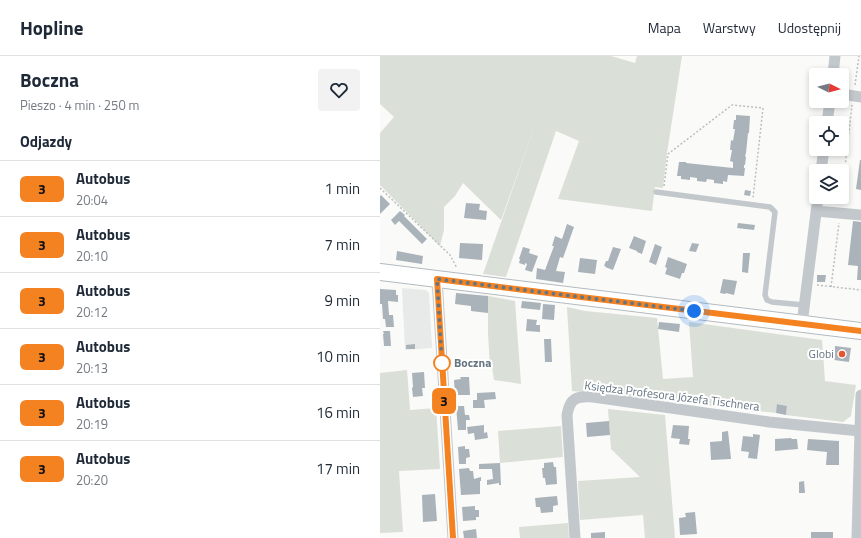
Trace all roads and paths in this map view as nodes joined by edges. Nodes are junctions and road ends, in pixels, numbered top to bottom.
1 (835, 56) edge
2 (859, 56) edge
3 (834, 68) edge
4 (857, 96) edge
5 (847, 164) edge
6 (664, 187) dead end
7 (380, 188) edge
8 (656, 192) dead end
9 (817, 204) edge
10 (841, 204) edge
11 (752, 205) junction
12 (816, 211) junction
13 (840, 213) junction
14 (861, 215) edge
15 (380, 272) edge
16 (437, 279) junction
17 (461, 282) junction
18 (807, 284) junction
19 (831, 287) junction
20 (861, 290) edge
21 (804, 305) junction
22 (802, 324) junction
23 (861, 332) edge
24 (861, 394) edge
25 (860, 431) edge
26 (453, 538) edge
27 (575, 538) edge
28 (857, 538) edge

1 - 3 street
2 - 4 path
4 - 5 path
6 - 11 path
7 - 17 path
8 - 11 lane
9 - 12 street
10 - 13 path
11 - 21 lane
12 - 13 street
12 - 18 street
13 - 14 street
13 - 19 path
15 - 16 street
16 - 17 street
16 - 26 street
17 - 22 street
18 - 19 path
18 - 21 street
19 - 20 path
21 - 22 street
22 - 23 street
24 - 25 street
25 - 27 street, Księdza Profesora Józefa Tischnera
25 - 28 street

